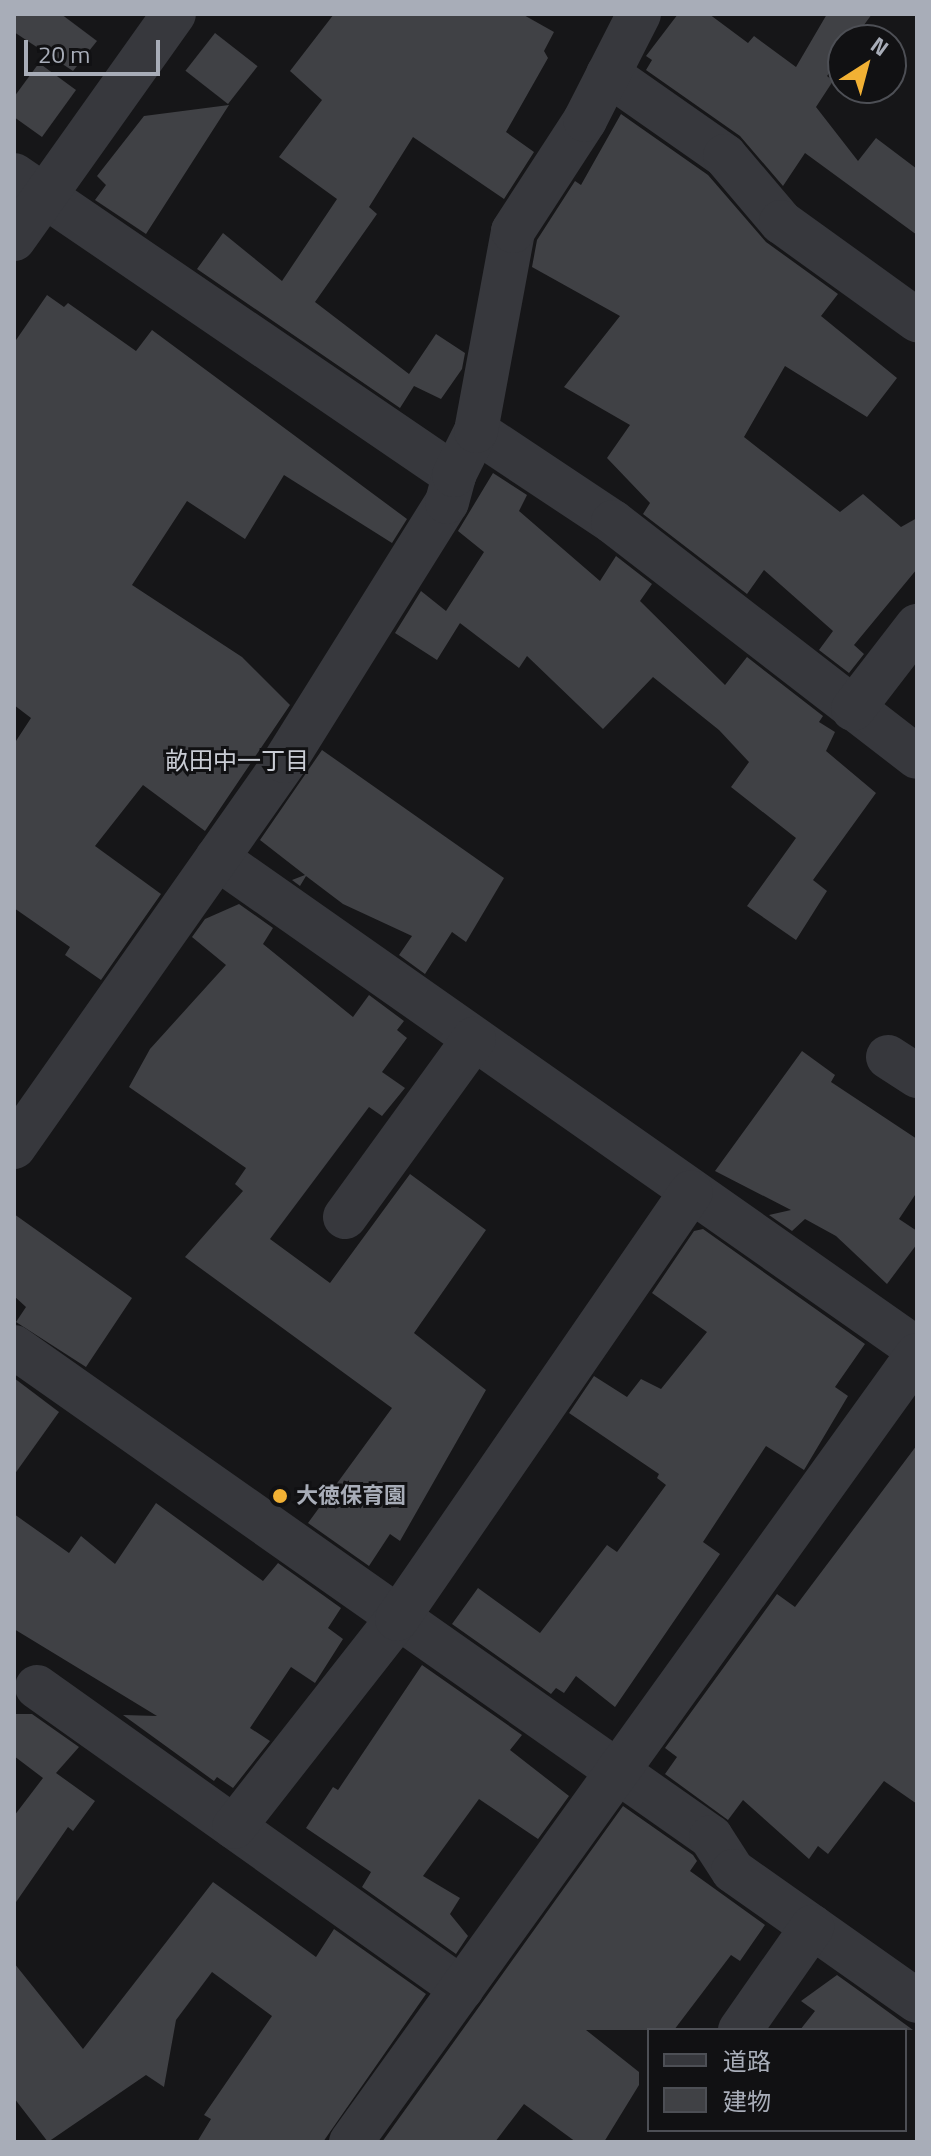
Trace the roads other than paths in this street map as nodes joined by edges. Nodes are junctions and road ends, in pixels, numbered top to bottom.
1 (174, 14) edge
2 (639, 14) edge
3 (608, 74) junction
4 (29, 185) edge
5 (14, 239) edge
6 (917, 320) edge
7 (476, 431) junction
8 (454, 475) junction
9 (917, 626) edge
10 (853, 709) junction
11 (917, 757) edge
12 (217, 858) junction
13 (474, 1039) junction
14 (14, 1147) edge
15 (691, 1192) junction
16 (345, 1217) dead end
17 (14, 1347) edge
18 (917, 1349) edge
19 (917, 1355) edge
20 (397, 1619) junction
21 (37, 1687) dead end
22 (615, 1774) junction
23 (234, 1827) junction
24 (812, 1927) junction
25 (462, 1989) junction
26 (917, 2001) edge
27 (741, 2028) edge
28 (351, 2142) edge

1 - 4 street
2 - 3 street
3 - 6 street
3 - 7 street
4 - 5 street
4 - 8 street
7 - 8 street
7 - 10 street
8 - 12 street
9 - 10 street
10 - 11 street
12 - 13 street
12 - 14 street
13 - 15 street
13 - 16 street
15 - 18 street
15 - 20 street
17 - 20 street
19 - 22 street
20 - 22 street
20 - 23 street
21 - 23 street
22 - 24 street
22 - 25 street
23 - 25 street
24 - 26 street
24 - 27 street
25 - 28 street

